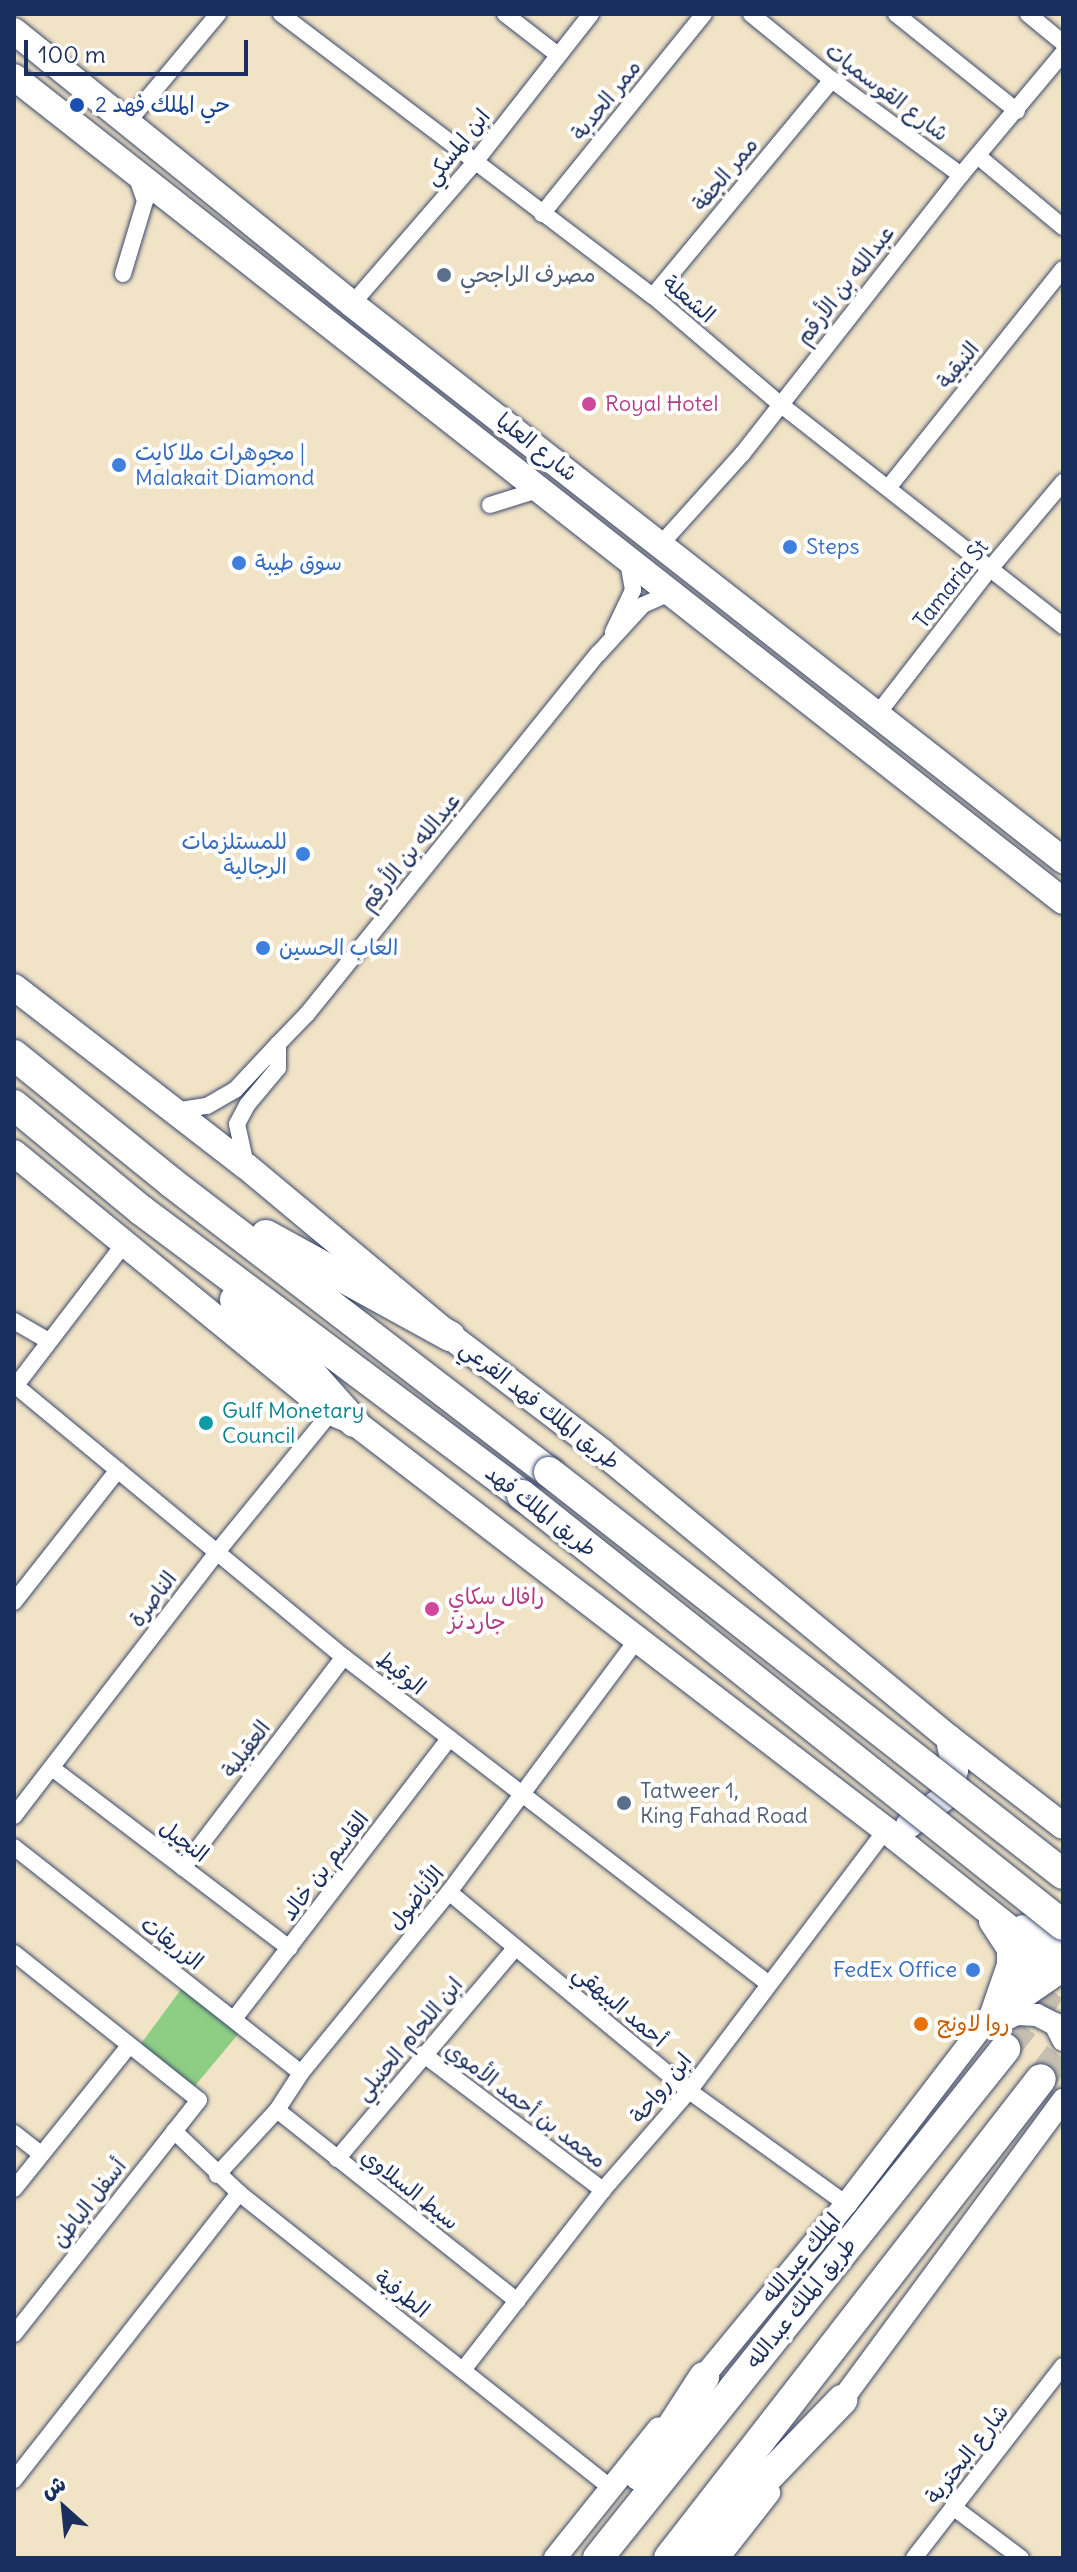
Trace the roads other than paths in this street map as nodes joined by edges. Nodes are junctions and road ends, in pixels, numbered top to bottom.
1 (218, 14) edge
2 (281, 14) edge
3 (505, 14) edge
4 (591, 14) edge
5 (704, 14) edge
6 (751, 14) edge
7 (896, 14) edge
8 (1028, 14) edge
9 (14, 31) edge
10 (1063, 43) edge
11 (1063, 53) edge
12 (558, 55) junction
13 (14, 77) edge
14 (832, 80) junction
15 (1017, 111) junction
16 (127, 123) junction
17 (979, 157) junction
18 (475, 162) junction
19 (136, 174) junction
20 (961, 175) junction
21 (542, 214) junction
22 (1063, 227) edge
23 (1063, 269) edge
24 (123, 274) dead end
25 (653, 296) junction
26 (352, 304) junction
27 (780, 404) junction
28 (1063, 482) edge
29 (888, 488) junction
30 (538, 490) junction
31 (490, 505) dead end
32 (661, 544) junction
33 (627, 559) junction
34 (989, 570) junction
35 (670, 593) junction
36 (1063, 626) edge
37 (598, 654) junction
38 (876, 716) junction
39 (1063, 860) edge
40 (1063, 901) edge
41 (14, 987) edge
42 (278, 1044) junction
43 (14, 1055) edge
44 (14, 1105) edge
45 (174, 1111) junction
46 (14, 1153) edge
47 (246, 1166) junction
48 (172, 1183) junction
49 (154, 1220) junction
50 (124, 1244) junction
51 (14, 1321) edge
52 (450, 1336) junction
53 (48, 1341) junction
54 (15, 1387) edge
55 (342, 1417) junction
56 (118, 1470) junction
57 (217, 1552) junction
58 (14, 1602) edge
59 (637, 1640) junction
60 (344, 1657) junction
61 (450, 1738) junction
62 (949, 1738) junction
63 (52, 1768) junction
64 (524, 1794) junction
65 (16, 1808) edge
66 (1062, 1824) edge
67 (886, 1830) junction
68 (14, 1847) edge
69 (183, 1868) junction
70 (1063, 1874) edge
71 (449, 1892) junction
72 (982, 1904) junction
73 (1056, 1936) edge
74 (289, 1948) junction
75 (515, 1948) junction
76 (14, 1953) edge
77 (1062, 1970) edge
78 (769, 1984) junction
79 (234, 2019) junction
80 (985, 2025) junction
81 (1063, 2040) edge
82 (129, 2046) junction
83 (1005, 2049) tunnel mouth
84 (423, 2054) junction
85 (301, 2073) junction
86 (689, 2091) junction
87 (1057, 2093) edge
88 (277, 2110) junction
89 (174, 2131) junction
90 (14, 2133) edge
91 (41, 2154) junction
92 (337, 2159) junction
93 (217, 2175) junction
94 (14, 2189) edge
95 (603, 2190) junction
96 (239, 2193) junction
97 (846, 2204) junction
98 (517, 2301) junction
99 (18, 2322) edge
100 (463, 2370) junction
101 (1060, 2376) edge
102 (704, 2377) junction
103 (842, 2400) junction
104 (14, 2480) edge
105 (609, 2486) junction
106 (953, 2507) junction
107 (555, 2558) edge
108 (577, 2558) edge
109 (598, 2558) edge
110 (669, 2558) edge
111 (696, 2558) edge
112 (718, 2558) edge
113 (914, 2558) edge
114 (1021, 2558) edge

1 - 16 street
2 - 18 street, الشعلة
3 - 12 street
4 - 12 street, ابن المسكي
5 - 21 street, ممر الحدبة
6 - 14 street, شارع القوسميات
7 - 15 street
8 - 10 street
9 - 16 main road, شارع العليا
11 - 15 street, عبدالله بن الأرقم
12 - 18 street, ابن المسكي
13 - 19 main road, شارع العليا
14 - 20 street, شارع القوسميات
14 - 25 street, ممر الجفة
15 - 17 street, عبدالله بن الأرقم
16 - 26 main road, شارع العليا
17 - 20 street, عبدالله بن الأرقم
17 - 22 street
18 - 21 street, الشعلة
18 - 26 street, ابن المسكي
19 - 24 street
19 - 30 main road, شارع العليا
20 - 27 street, عبدالله بن الأرقم
21 - 25 street, الشعلة
23 - 29 street, النبقية
25 - 27 street, الشعلة
26 - 32 main road, شارع العليا
27 - 29 street, الشعلة
27 - 32 street, عبدالله بن الأرقم
28 - 34 street, Tamaria St
29 - 34 street, الشعلة
30 - 31 street
30 - 33 main road, شارع العليا
32 - 38 main road, شارع العليا
33 - 35 main road, شارع العليا
33 - 37 street
34 - 36 street, الشعلة
34 - 38 street, Tamaria St
35 - 37 street, عبدالله بن الأرقم
35 - 40 main road, شارع العليا
37 - 42 street, عبدالله بن الأرقم
38 - 39 main road, شارع العليا
41 - 45 main road, طريق الملك فهد الفرعي
42 - 45 street
42 - 47 street, عبدالله بن الأرقم
43 - 48 highway, طريق الملك فهد
44 - 49 highway, طريق الملك فهد
45 - 47 main road, طريق الملك فهد الفرعي
46 - 50 main road
47 - 52 main road, طريق الملك فهد الفرعي
48 - 52 highway
48 - 70 highway, طريق الملك فهد, bridge
49 - 55 highway
49 - 73 highway, طريق الملك فهد, bridge
50 - 53 street
50 - 55 main road
51 - 53 street
52 - 62 main road, طريق الملك فهد الفرعي
53 - 54 street
54 - 56 street, الوقيط
55 - 57 street, الناصرة
55 - 59 main road
56 - 57 street, الوقيط
56 - 58 street
57 - 60 street, الوقيط
57 - 63 street, الناصرة
59 - 64 street, الأناضول
59 - 67 main road
60 - 61 street, الوقيط
60 - 69 street, العقيلية
61 - 64 street, الوقيط
61 - 74 street, القاسم بن خالد
62 - 66 main road, طريق الملك فهد الفرعي
62 - 67 main road
63 - 65 street, الناصرة
63 - 69 street, النجيل
64 - 71 street, الأناضول
64 - 78 street, الوقيط
67 - 72 main road
67 - 78 street, ابن رواحة
68 - 79 street, الزريقات
69 - 74 street, النجيل
71 - 75 street, أحمد البيهقي
71 - 85 street, الأناضول
72 - 73 main road
72 - 80 main road
73 - 77 main road
73 - 80 main road, الملك عبدالله
74 - 79 street, القاسم بن خالد
75 - 84 street, ابن اللحام الحنبلي
75 - 86 street, أحمد البيهقي
76 - 82 street
77 - 80 main road
78 - 86 street, ابن رواحة
79 - 85 street, الزريقات
80 - 81 main road
80 - 97 main road, الملك عبدالله
82 - 89 street, أسفل الباطن
82 - 91 street
83 - 109 highway, طريق الملك عبدالله
84 - 92 street, ابن اللحام الحنبلي
84 - 95 street, محمد بن أحمد الأموي
85 - 88 street, الأناضول
86 - 95 street, ابن رواحة
86 - 97 street, أحمد البيهقي
87 - 103 main road
87 - 110 highway
88 - 92 street, سبط السلاوي
88 - 93 street, الأناضول
89 - 93 street, الطرفية
89 - 99 street, أسفل الباطن
90 - 91 street
91 - 94 street
92 - 98 street, سبط السلاوي
93 - 96 street, الطرفية
95 - 98 street, ابن رواحة
96 - 100 street, الطرفية
96 - 104 street
97 - 102 main road, الملك عبدالله
98 - 100 street, ابن رواحة
100 - 105 street, الطرفية
101 - 106 street, شارع البحترية
102 - 105 main road, الملك عبدالله
102 - 108 highway
103 - 111 highway
103 - 112 main road
105 - 107 main road, الملك عبدالله
106 - 113 street, شارع البحترية
106 - 114 street

